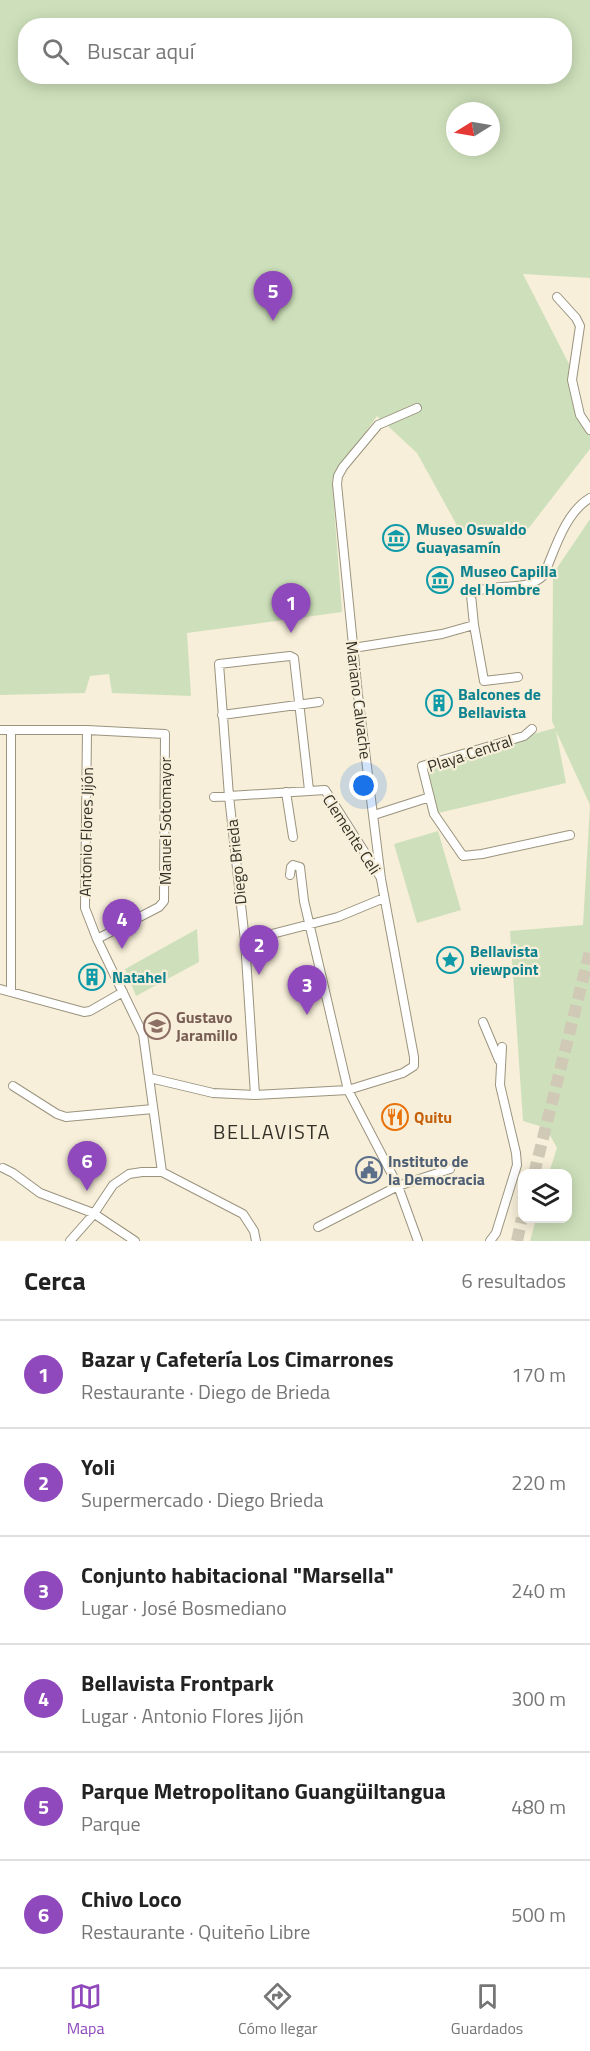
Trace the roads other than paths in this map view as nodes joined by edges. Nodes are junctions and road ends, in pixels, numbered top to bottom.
1 (557, 297) dead end
2 (417, 408) dead end
3 (590, 430) edge
4 (590, 498) edge
5 (474, 625) junction
6 (353, 648) junction
7 (518, 677) dead end
8 (319, 702) dead end
9 (301, 704) junction
10 (222, 715) junction
11 (532, 729) dead end
12 (0, 730) edge
13 (11, 730) junction
14 (87, 730) junction
15 (309, 790) junction
16 (286, 792) junction
17 (229, 796) junction
18 (214, 797) dead end
19 (430, 797) junction
20 (374, 814) junction
21 (570, 835) dead end
22 (293, 837) dead end
23 (290, 876) dead end
24 (381, 879) junction
25 (384, 898) junction
26 (310, 924) junction
27 (97, 939) junction
28 (245, 941) junction
29 (0, 989) edge
30 (11, 992) junction
31 (123, 992) junction
32 (483, 1022) dead end
33 (502, 1047) dead end
34 (500, 1064) junction
35 (150, 1078) junction
36 (13, 1086) dead end
37 (348, 1090) junction
38 (255, 1095) junction
39 (153, 1109) junction
40 (3, 1168) dead end
41 (450, 1169) dead end
42 (162, 1172) junction
43 (398, 1186) junction
44 (93, 1213) junction
45 (318, 1227) dead end
46 (70, 1241) edge
47 (135, 1241) edge
48 (256, 1241) edge
49 (418, 1241) edge
50 (490, 1241) edge

1 - 3 street
2 - 6 street, Mariano Calvache
4 - 5 street
5 - 6 street
5 - 7 street
6 - 20 street, Mariano Calvache
8 - 9 street
9 - 10 street
9 - 10 street, Diego Brieda
9 - 15 street
10 - 17 street, Diego Brieda
11 - 19 street, Playa Central
12 - 13 street
13 - 14 street
13 - 30 street
14 - 27 street, Antonio Flores Jijón
14 - 27 street, Manuel Sotomayor
15 - 16 street, Clemente Celi
15 - 24 street, Clemente Celi
16 - 17 street, Clemente Celi
16 - 22 street
17 - 18 street, Clemente Celi
17 - 28 street, Diego Brieda
19 - 20 street, Playa Central
19 - 21 street
20 - 24 street, Mariano Calvache
23 - 26 street
24 - 25 street, Mariano Calvache
25 - 26 street
25 - 37 street, Mariano Calvache
26 - 28 street
26 - 37 street
27 - 31 street, Antonio Flores Jijón
28 - 38 street, Diego Brieda
29 - 30 street
30 - 31 street
31 - 35 street, Antonio Flores Jijón
32 - 34 street
33 - 34 street
34 - 50 street
35 - 38 street, Mariano Calvache
35 - 39 street, Antonio Flores Jijón
36 - 39 street
37 - 38 street, Mariano Calvache
37 - 43 street
39 - 42 street, Antonio Flores Jijón
40 - 44 street
41 - 43 street
42 - 44 street
42 - 48 street
43 - 45 street
43 - 49 street
44 - 46 street
44 - 47 street

